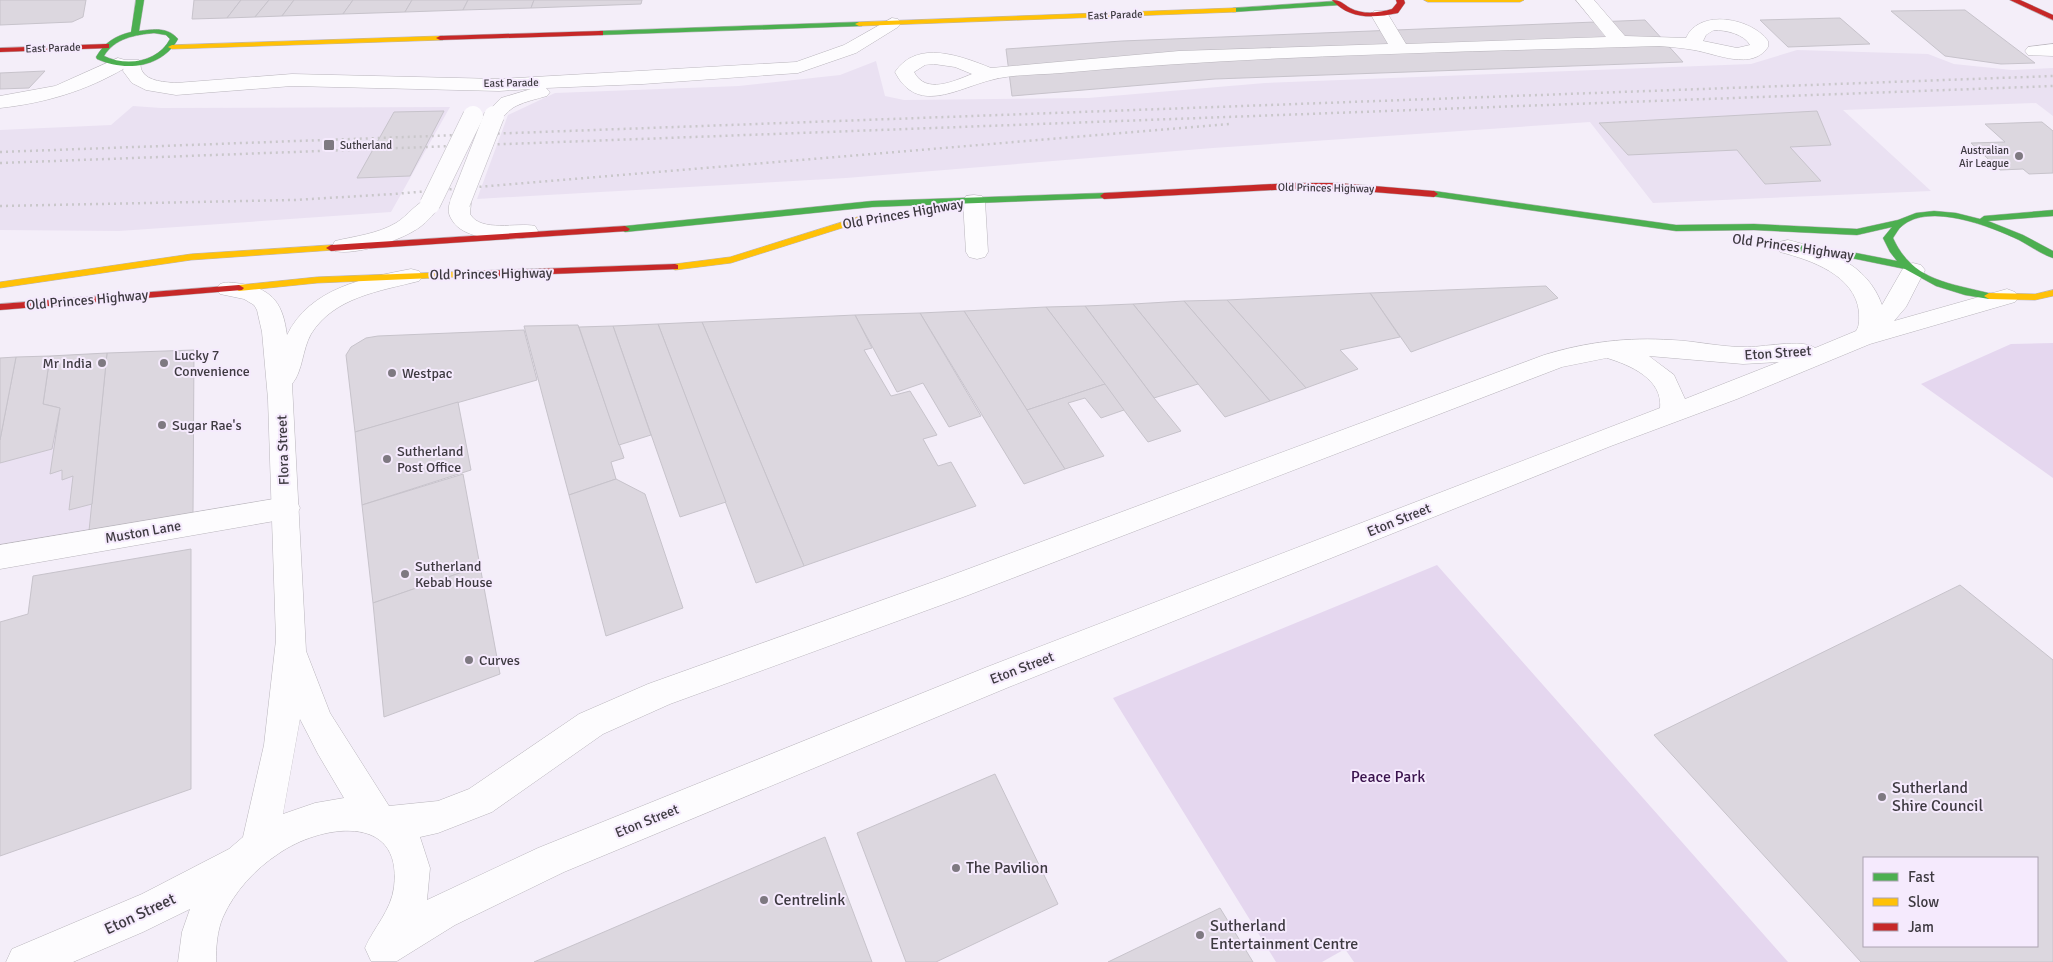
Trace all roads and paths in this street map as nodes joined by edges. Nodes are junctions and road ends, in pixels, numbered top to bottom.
1 (140, 0) edge
2 (1400, 0) edge
3 (1428, 0) edge
4 (1520, 0) edge
5 (1585, 0) edge
6 (2014, 0) edge
7 (1337, 1) edge
8 (1380, 15) junction
9 (2053, 18) edge
10 (892, 23) junction
11 (135, 33) junction
12 (1620, 42) junction
13 (1693, 44) dead end
14 (106, 46) junction
15 (172, 46) junction
16 (0, 50) edge
17 (1400, 50) junction
18 (2053, 50) edge
19 (2034, 51) dead end
20 (125, 64) junction
21 (989, 74) dead end
22 (643, 78) junction
23 (410, 82) junction
24 (0, 102) edge
25 (974, 201) junction
26 (2053, 213) edge
27 (1973, 220) junction
28 (1898, 223) junction
29 (1676, 228) junction
30 (621, 230) junction
31 (707, 233) dead end
32 (1744, 240) dead end
33 (1768, 244) joint
34 (720, 247) dead end
35 (326, 249) junction
36 (977, 252) dead end
37 (2052, 253) edge
38 (687, 267) junction
39 (1912, 269) junction
40 (414, 276) junction
41 (0, 284) edge
42 (228, 289) junction
43 (2053, 293) edge
44 (2013, 298) junction
45 (2053, 301) edge
46 (0, 307) edge
47 (1866, 334) junction
48 (1605, 348) junction
49 (1832, 349) junction
50 (281, 399) junction
51 (1672, 414) junction
52 (286, 508) junction
53 (0, 557) edge
54 (291, 640) junction
55 (381, 821) junction
56 (253, 851) junction
57 (378, 955) edge
58 (25, 962) edge
59 (197, 962) edge

1 - 11 street
2 - 8 street
3 - 4 street
5 - 12 street
6 - 9 street
7 - 8 street
7 - 10 street, East Parade
8 - 17 street
10 - 15 street, East Parade
10 - 22 street, East Parade
11 - 14 street
11 - 15 street
12 - 13 street
12 - 17 street
14 - 16 street, East Parade
14 - 20 street
15 - 20 street
17 - 21 street
18 - 19 street
20 - 23 street, East Parade
20 - 24 street
22 - 23 street, East Parade
22 - 30 street, bridge
23 - 35 street, bridge
25 - 29 street, Old Princes Highway
25 - 30 street, Old Princes Highway
25 - 36 street
25 - 38 street, Old Princes Highway
26 - 27 street
27 - 28 street, Old Princes Highway
27 - 37 street
28 - 29 street, Old Princes Highway
28 - 39 street
29 - 32 street, Old Princes Highway
30 - 31 street
30 - 35 street, Old Princes Highway
33 - 39 street, Old Princes Highway
33 - 47 street
34 - 38 street
35 - 41 street, Old Princes Highway
38 - 40 street, Old Princes Highway
39 - 44 street
39 - 47 street, Eton Street
40 - 42 street, Old Princes Highway
40 - 50 street
42 - 46 street, Old Princes Highway
42 - 50 street, Flora Street
43 - 44 street
44 - 45 street
44 - 47 street, Eton Street
47 - 49 street, Eton Street
48 - 49 street, Eton Street
48 - 51 street
48 - 55 street, Eton Street
49 - 51 street, Eton Street
50 - 52 street, Flora Street
51 - 57 street, Eton Street
52 - 53 street, Muston Lane
52 - 54 street, Flora Street
54 - 55 street, Flora Street
54 - 56 street, Flora Street
55 - 56 street, Eton Street
55 - 57 street, Flora Street
56 - 58 street, Eton Street
56 - 59 street

